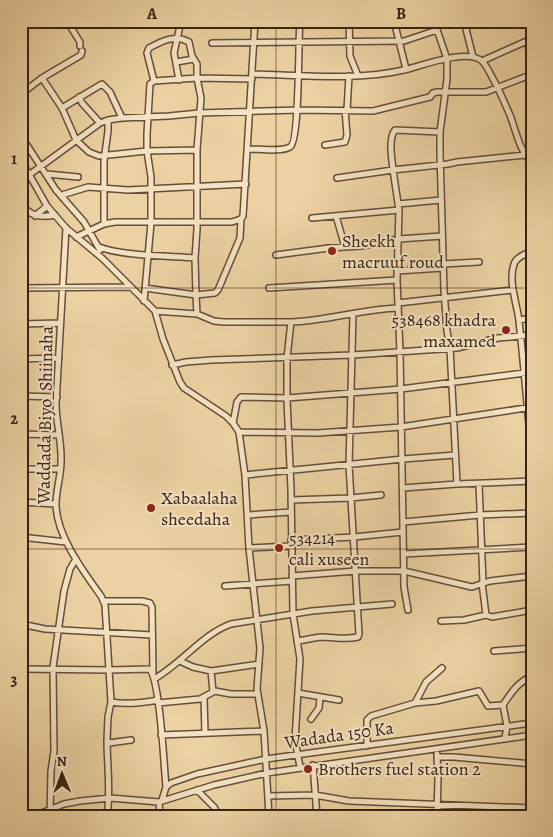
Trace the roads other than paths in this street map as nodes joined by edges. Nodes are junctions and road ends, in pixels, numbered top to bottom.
1 (67, 21) edge
2 (181, 21) edge
3 (255, 21) edge
4 (300, 21) edge
5 (349, 21) edge
6 (394, 21) edge
7 (434, 21) edge
8 (464, 21) edge
9 (437, 30) junction
10 (532, 32) edge
11 (176, 38) junction
12 (398, 40) junction
13 (529, 40) junction
14 (298, 42) junction
15 (349, 42) junction
16 (212, 43) dead end
17 (253, 43) junction
18 (473, 57) junction
19 (532, 58) edge
20 (194, 59) junction
21 (447, 59) junction
22 (482, 61) junction
23 (176, 62) junction
24 (406, 69) junction
25 (298, 75) junction
26 (349, 76) junction
27 (358, 76) junction
28 (252, 77) junction
29 (532, 77) edge
30 (42, 78) junction
31 (197, 78) junction
32 (179, 80) junction
33 (154, 81) junction
34 (498, 88) junction
35 (445, 92) junction
36 (21, 94) edge
37 (79, 97) junction
38 (62, 108) junction
39 (298, 110) junction
40 (346, 110) junction
41 (250, 111) junction
42 (200, 113) junction
43 (148, 116) junction
44 (122, 118) junction
45 (108, 120) junction
46 (100, 123) junction
47 (440, 132) junction
48 (21, 136) edge
49 (76, 140) junction
50 (324, 145) dead end
51 (248, 149) junction
52 (197, 150) junction
53 (147, 151) junction
54 (105, 155) junction
55 (525, 155) junction
56 (21, 160) edge
57 (532, 163) edge
58 (440, 165) junction
59 (42, 166) junction
60 (393, 170) junction
61 (29, 174) junction
62 (47, 174) junction
63 (78, 177) dead end
64 (337, 178) dead end
65 (246, 184) junction
66 (196, 186) junction
67 (104, 188) junction
68 (151, 188) junction
69 (62, 195) junction
70 (441, 200) junction
71 (21, 204) edge
72 (47, 206) junction
73 (398, 207) junction
74 (54, 215) junction
75 (35, 216) junction
76 (336, 216) junction
77 (312, 218) dead end
78 (242, 219) junction
79 (196, 221) junction
80 (151, 223) junction
81 (104, 224) junction
82 (66, 228) junction
83 (89, 232) junction
84 (442, 236) junction
85 (76, 237) junction
86 (399, 239) junction
87 (99, 247) junction
88 (344, 247) junction
89 (532, 251) edge
90 (148, 255) junction
91 (276, 255) dead end
92 (102, 258) junction
93 (194, 258) junction
94 (478, 262) dead end
95 (443, 266) junction
96 (397, 271) junction
97 (397, 280) junction
98 (130, 287) junction
99 (21, 288) edge
100 (145, 288) junction
101 (269, 288) dead end
102 (62, 289) junction
103 (513, 290) junction
104 (196, 295) junction
105 (444, 298) junction
106 (144, 301) junction
107 (398, 306) junction
108 (155, 311) junction
109 (197, 314) junction
110 (353, 314) junction
111 (532, 318) edge
112 (519, 320) junction
113 (291, 322) junction
114 (60, 323) junction
115 (21, 324) edge
116 (532, 335) edge
117 (520, 336) junction
118 (450, 348) junction
119 (400, 352) junction
120 (352, 355) junction
121 (59, 358) junction
122 (287, 358) junction
123 (21, 359) edge
124 (172, 365) junction
125 (532, 372) edge
126 (525, 373) junction
127 (452, 383) junction
128 (401, 389) junction
129 (352, 393) junction
130 (21, 396) edge
131 (57, 398) junction
132 (287, 398) junction
133 (530, 407) edge
134 (454, 420) junction
135 (233, 423) junction
136 (401, 428) junction
137 (351, 431) junction
138 (239, 432) junction
139 (288, 432) junction
140 (21, 434) edge
141 (59, 435) junction
142 (531, 446) edge
143 (532, 454) edge
144 (455, 456) junction
145 (403, 459) junction
146 (350, 465) junction
147 (21, 468) edge
148 (60, 469) junction
149 (289, 471) junction
150 (245, 475) junction
151 (532, 481) edge
152 (457, 484) junction
153 (479, 484) junction
154 (403, 488) junction
155 (381, 495) dead end
156 (351, 498) junction
157 (291, 500) junction
158 (21, 502) edge
159 (56, 504) junction
160 (291, 512) junction
161 (532, 513) edge
162 (248, 515) junction
163 (480, 515) junction
164 (403, 522) junction
165 (403, 532) junction
166 (21, 537) edge
167 (354, 537) junction
168 (66, 542) junction
169 (292, 543) junction
170 (532, 547) edge
171 (249, 548) junction
172 (482, 550) junction
173 (404, 554) junction
174 (76, 559) junction
175 (356, 571) junction
176 (404, 571) junction
177 (532, 576) edge
178 (292, 578) junction
179 (252, 583) junction
180 (482, 583) junction
181 (225, 586) dead end
182 (104, 601) junction
183 (392, 604) dead end
184 (356, 608) junction
185 (408, 610) dead end
186 (532, 610) edge
187 (293, 614) junction
188 (486, 615) junction
189 (256, 620) junction
190 (441, 621) dead end
191 (21, 626) edge
192 (59, 630) junction
193 (108, 634) junction
194 (152, 635) junction
195 (297, 641) junction
196 (532, 648) edge
197 (494, 651) dead end
198 (180, 661) junction
199 (259, 664) junction
200 (442, 668) dead end
201 (21, 669) edge
202 (53, 670) junction
203 (109, 670) junction
204 (211, 671) junction
205 (154, 676) junction
206 (532, 676) edge
207 (213, 692) junction
208 (298, 693) junction
209 (258, 694) junction
210 (320, 696) junction
211 (204, 698) junction
212 (339, 700) dead end
213 (158, 701) junction
214 (111, 702) junction
215 (415, 703) junction
216 (503, 705) junction
217 (311, 719) dead end
218 (532, 723) edge
219 (507, 726) junction
220 (264, 731) junction
221 (206, 734) junction
222 (161, 735) junction
223 (532, 735) edge
224 (505, 738) junction
225 (107, 740) junction
226 (131, 740) dead end
227 (367, 746) junction
228 (437, 748) junction
229 (298, 755) junction
230 (438, 757) junction
231 (266, 758) junction
232 (532, 764) edge
233 (313, 765) junction
234 (300, 767) junction
235 (267, 773) junction
236 (166, 787) junction
237 (197, 790) junction
238 (315, 795) junction
239 (268, 796) junction
240 (110, 798) junction
241 (160, 801) junction
242 (438, 804) junction
243 (532, 808) edge
244 (50, 809) junction
245 (34, 816) edge
246 (50, 816) edge
247 (107, 816) edge
248 (160, 816) edge
249 (219, 816) edge
250 (269, 816) edge
251 (317, 816) edge
252 (437, 816) edge

1 - 30 street
2 - 11 street
3 - 17 street
4 - 14 street
5 - 15 street
6 - 12 street
7 - 9 street
8 - 18 street
9 - 12 street
9 - 21 street
10 - 13 street
11 - 20 street
11 - 23 street
11 - 33 street
12 - 15 street
12 - 24 street
13 - 19 street
13 - 22 street
14 - 15 street
14 - 17 street
14 - 25 street
15 - 27 street
16 - 17 street
17 - 28 street
18 - 21 street
18 - 22 street
20 - 23 street
20 - 31 street
21 - 24 street
21 - 35 street
22 - 34 street
23 - 32 street
24 - 27 street
25 - 26 street
25 - 28 street
25 - 39 street
26 - 27 street
26 - 40 street
28 - 31 street
28 - 41 street
29 - 34 street
30 - 36 street
30 - 38 street
31 - 32 street
31 - 42 street
32 - 33 street
33 - 43 street
34 - 35 street
34 - 55 street
35 - 40 street
35 - 47 street
37 - 38 street
37 - 44 street
37 - 46 street
38 - 49 street
39 - 40 street
39 - 41 street
39 - 51 street
40 - 50 street
41 - 42 street
41 - 51 street
42 - 43 street
42 - 52 street
43 - 44 street
43 - 53 street
44 - 45 street
45 - 46 street
45 - 54 street
46 - 49 street
47 - 58 street
47 - 60 street
48 - 59 street
49 - 54 street
49 - 59 street
51 - 65 street
52 - 53 street
52 - 66 street
53 - 54 street
53 - 68 street
54 - 67 street
55 - 57 street
55 - 58 street
56 - 61 street
58 - 60 street
58 - 70 street
59 - 61 street
59 - 62 street
60 - 64 street
60 - 73 street
61 - 72 street
62 - 63 street
62 - 69 street
65 - 66 street
65 - 78 street
66 - 68 street
66 - 79 street
67 - 68 street
67 - 69 street
67 - 81 street
68 - 80 street
69 - 83 street
70 - 73 street
70 - 84 street
71 - 75 street
72 - 74 street
72 - 75 street
73 - 76 street
73 - 86 street
74 - 75 street
74 - 82 street
76 - 77 street
76 - 88 street
78 - 79 street
78 - 104 street
79 - 80 street
79 - 93 street
80 - 81 street
80 - 90 street
81 - 83 street
82 - 85 street
82 - 102 street, Waddada Biyo_Shiinaha
83 - 85 street
83 - 87 street
84 - 86 street
84 - 95 street
85 - 92 street
86 - 88 street
86 - 96 street
87 - 90 street
87 - 92 street
88 - 91 street
89 - 103 street
90 - 93 street
90 - 100 street
92 - 98 street
93 - 104 street
94 - 95 street
95 - 96 street
95 - 105 street
96 - 97 street
97 - 101 street
97 - 107 street
98 - 102 street
98 - 106 street
99 - 102 street
100 - 104 street
100 - 106 street
102 - 114 street, Waddada Biyo_Shiinaha
103 - 105 street
103 - 112 street
104 - 109 street
105 - 107 street
105 - 118 street
106 - 108 street
107 - 110 street
107 - 119 street
108 - 109 street
108 - 124 street
109 - 113 street
110 - 113 street
110 - 120 street
111 - 112 street
112 - 117 street
113 - 122 street
114 - 115 street
114 - 121 street, Waddada Biyo_Shiinaha
116 - 117 street
117 - 118 street
117 - 126 street
118 - 119 street
118 - 127 street
119 - 120 street
119 - 128 street
120 - 122 street
120 - 129 street
121 - 123 street
121 - 131 street, Waddada Biyo_Shiinaha
122 - 124 street
122 - 132 street
124 - 135 street
125 - 126 street
126 - 127 street
126 - 133 street
127 - 128 street
127 - 134 street
128 - 129 street
128 - 136 street
129 - 132 street
129 - 137 street
130 - 131 street
131 - 141 street, Waddada Biyo_Shiinaha
132 - 135 street
132 - 139 street
133 - 134 street
133 - 142 street
134 - 136 street
134 - 144 street
135 - 138 street
136 - 137 street
136 - 145 street
137 - 139 street
137 - 146 street
138 - 139 street
138 - 150 street
139 - 149 street
140 - 141 street
141 - 148 street, Waddada Biyo_Shiinaha
142 - 143 street
144 - 145 street
144 - 152 street
145 - 146 street
145 - 154 street
146 - 149 street
146 - 156 street
147 - 148 street
148 - 159 street, Waddada Biyo_Shiinaha
149 - 150 street
149 - 157 street
150 - 162 street
151 - 153 street
152 - 153 street
152 - 154 street
153 - 163 street
154 - 164 street
155 - 156 street
156 - 157 street
156 - 167 street
157 - 160 street
158 - 159 street
159 - 168 street, Waddada Biyo_Shiinaha
160 - 162 street
160 - 169 street
161 - 163 street
162 - 171 street
163 - 164 street
163 - 172 street
164 - 165 street
165 - 167 street
165 - 173 street
166 - 168 street
167 - 169 street
167 - 175 street
168 - 174 street, Waddada Biyo_Shiinaha
169 - 171 street
169 - 178 street
170 - 172 street
171 - 179 street
172 - 173 street
172 - 180 street
173 - 176 street
174 - 182 street, Waddada Biyo_Shiinaha
174 - 192 street
175 - 176 street
175 - 178 street
175 - 184 street
176 - 180 street
176 - 185 street
177 - 180 street
178 - 179 street
178 - 187 street
179 - 181 street
179 - 189 street
180 - 188 street
182 - 193 street, Waddada Biyo_Shiinaha
182 - 194 street
183 - 184 street
184 - 187 street
184 - 195 street
186 - 188 street
187 - 189 street
187 - 195 street
188 - 190 street
189 - 198 street
189 - 199 street
191 - 192 street
192 - 193 street
192 - 202 street
193 - 194 street
193 - 203 street, Waddada Biyo_Shiinaha
194 - 205 street
195 - 208 street
196 - 197 street
198 - 204 street
198 - 205 street
199 - 204 street
199 - 209 street
200 - 215 street
201 - 202 street
202 - 203 street
202 - 244 street
203 - 205 street
203 - 214 street, Waddada Biyo_Shiinaha
204 - 207 street
205 - 213 street
206 - 216 street
207 - 209 street
207 - 211 street
208 - 210 street
208 - 229 street
209 - 220 street
210 - 212 street
210 - 217 street
211 - 213 street
211 - 221 street
213 - 214 street
213 - 222 street
214 - 225 street, Waddada Biyo_Shiinaha
215 - 216 street
215 - 227 street
216 - 219 street
218 - 219 street, Wadada 150 Ka
219 - 224 street
219 - 227 street, Wadada 150 Ka
220 - 221 street
220 - 231 street
221 - 222 street
222 - 236 street
223 - 224 street, Wadada 150 Ka
224 - 228 street, Wadada 150 Ka
225 - 226 street
225 - 240 street, Waddada Biyo_Shiinaha
227 - 229 street, Wadada 150 Ka
228 - 230 street
228 - 233 street, Wadada 150 Ka
229 - 231 street, Wadada 150 Ka
229 - 234 street
230 - 232 street
230 - 242 street
231 - 235 street
231 - 236 street, Wadada 150 Ka
233 - 234 street, Wadada 150 Ka
233 - 238 street
234 - 235 street, Wadada 150 Ka
235 - 237 street, Wadada 150 Ka
235 - 239 street
236 - 241 street
237 - 241 street, Wadada 150 Ka
237 - 249 street
238 - 239 street
238 - 242 street
238 - 251 street
239 - 250 street
240 - 241 street, Wadada 150 Ka
240 - 244 street, Wadada 150 Ka
240 - 247 street, Waddada Biyo_Shiinaha
241 - 248 street
242 - 243 street
242 - 252 street
244 - 245 street, Wadada 150 Ka
244 - 246 street

